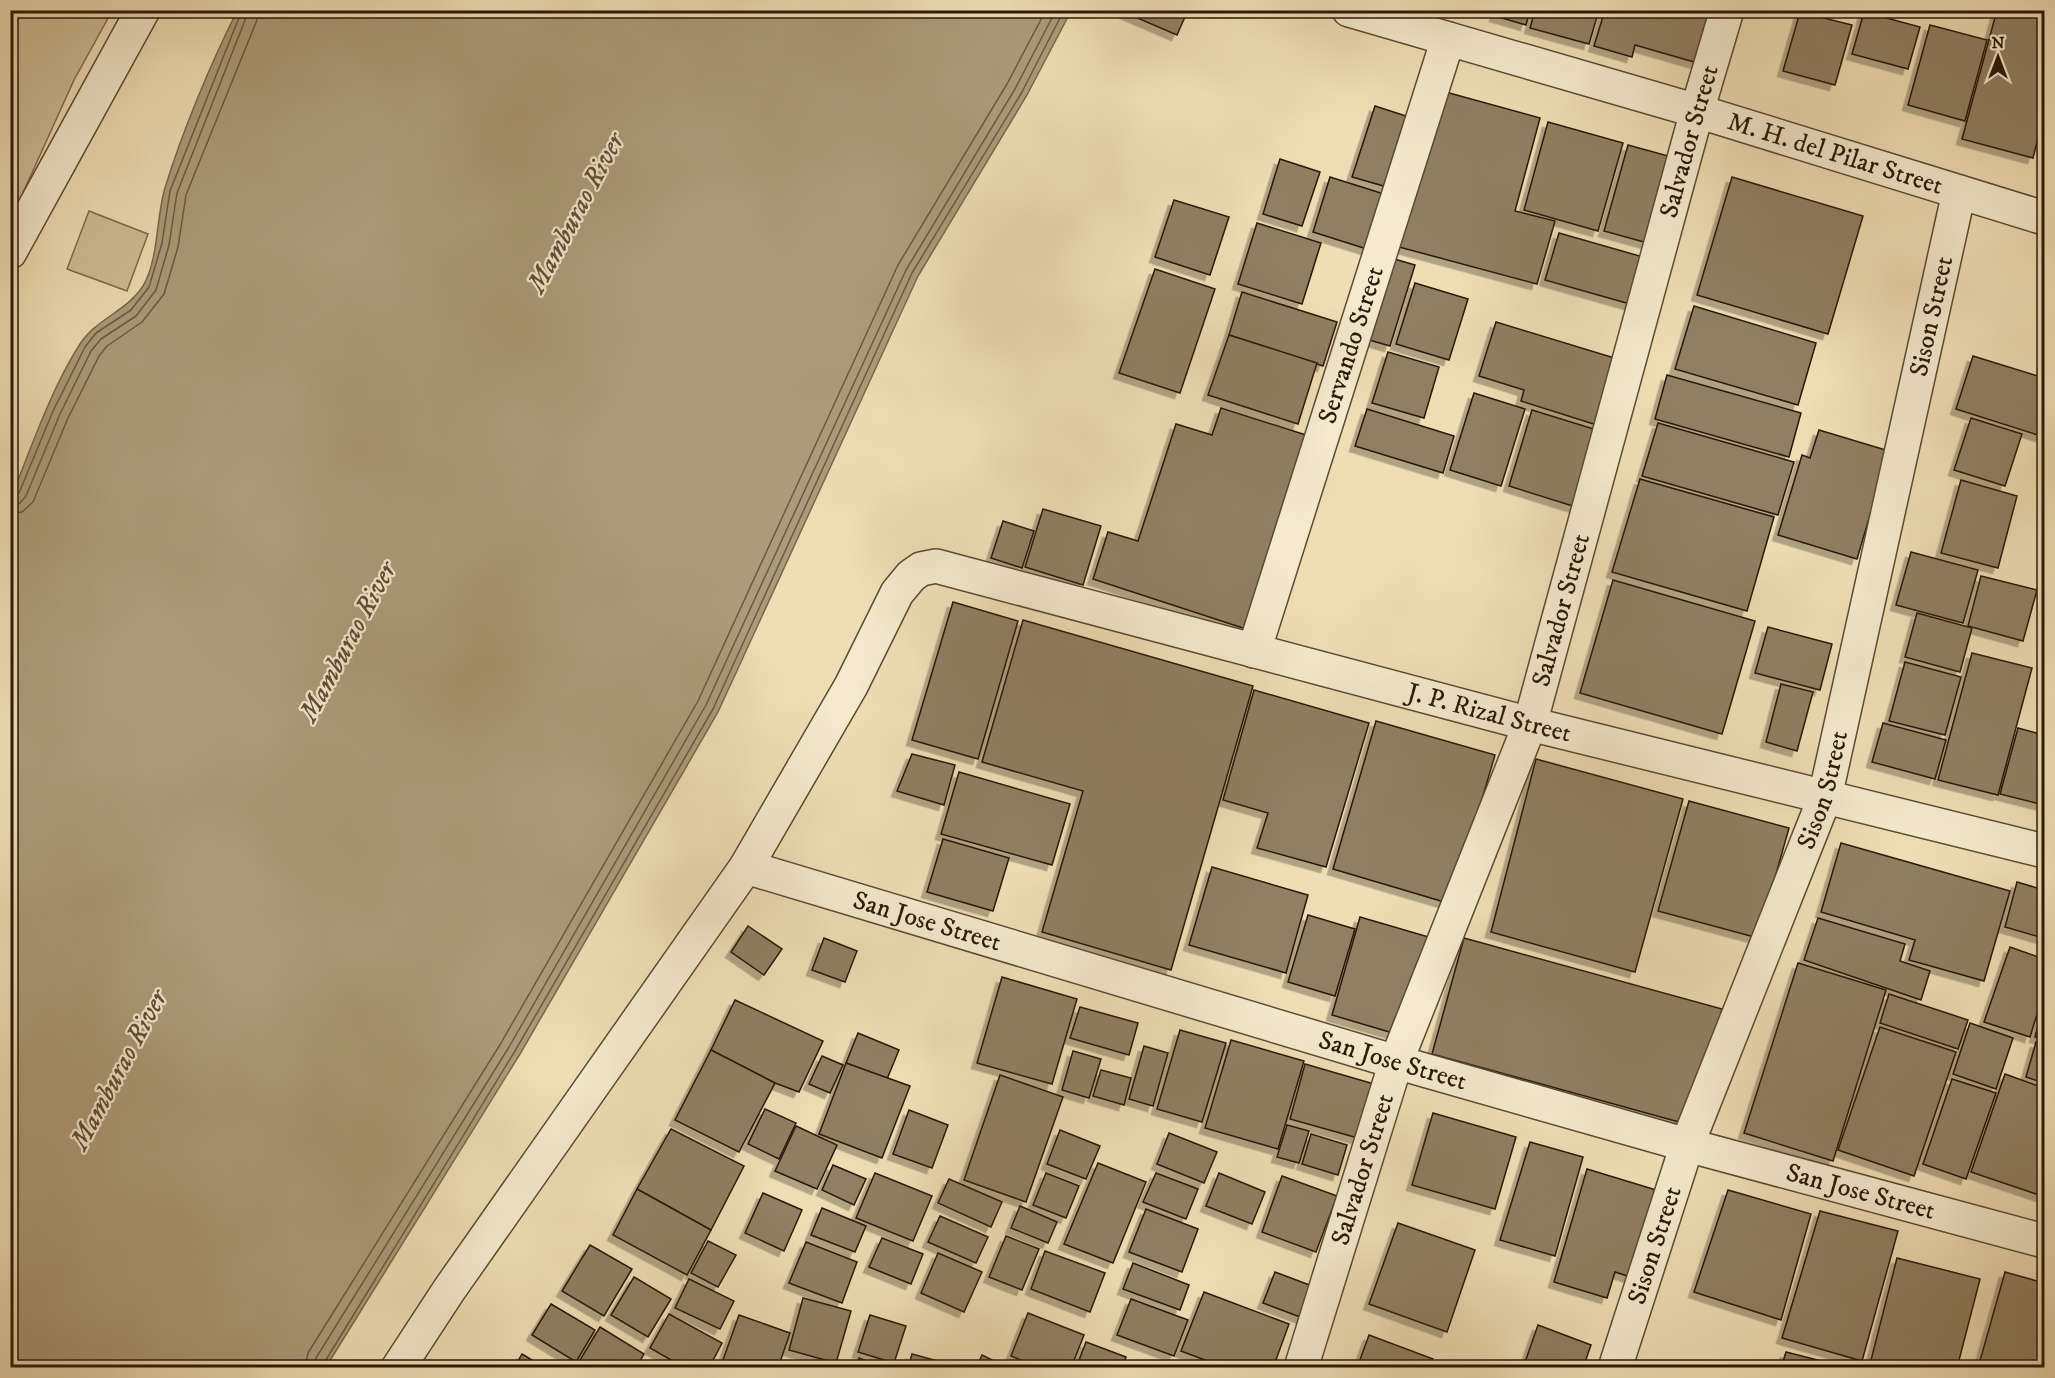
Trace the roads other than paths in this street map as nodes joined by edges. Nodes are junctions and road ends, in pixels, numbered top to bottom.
1 (143, 10) edge
2 (1349, 10) edge
3 (1727, 10) edge
4 (1448, 39) junction
5 (1697, 111) junction
6 (1959, 192) junction
7 (2044, 218) edge
8 (10, 252) edge
9 (1254, 651) junction
10 (1530, 724) junction
11 (1825, 797) junction
12 (2044, 851) edge
13 (746, 867) junction
14 (1396, 1062) junction
15 (1687, 1145) junction
16 (2044, 1241) edge
17 (398, 1368) edge
18 (1301, 1368) edge
19 (1615, 1368) edge

1 - 8 street
2 - 4 street, M. H. del Pilar Street
3 - 5 street, Salvador Street
4 - 5 street, M. H. del Pilar Street
4 - 9 street, Servando Street
5 - 6 street, M. H. del Pilar Street
5 - 10 street, Salvador Street
6 - 7 street, M. H. del Pilar Street
6 - 11 street, Sison Street
9 - 10 street, J. P. Rizal Street
9 - 13 street, J. P. Rizal Street
10 - 11 street, J. P. Rizal Street
10 - 14 street, Salvador Street
11 - 12 street, J. P. Rizal Street
11 - 15 street, Sison Street
13 - 14 street, San Jose Street
13 - 17 street
14 - 15 street, San Jose Street
14 - 18 street, Salvador Street
15 - 16 street, San Jose Street
15 - 19 street, Sison Street

